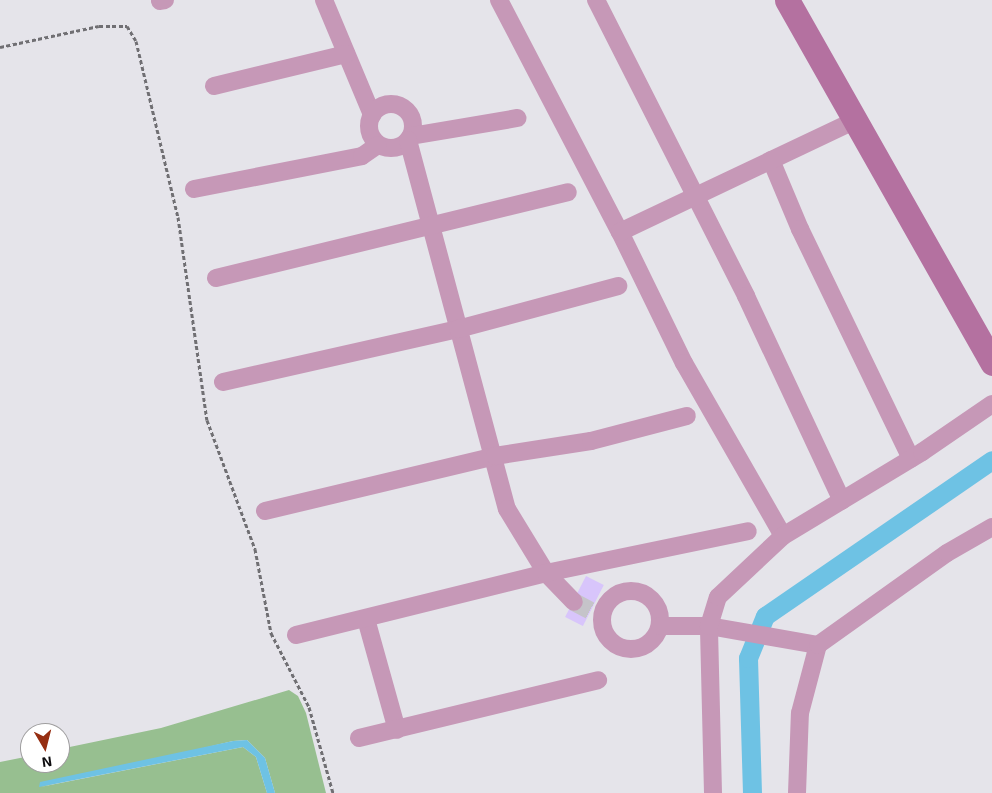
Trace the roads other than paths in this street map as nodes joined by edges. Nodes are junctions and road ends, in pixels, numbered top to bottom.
1 (324, 0) edge
2 (499, 0) edge
3 (596, 0) edge
4 (788, 0) edge
5 (346, 54) junction
6 (214, 86) dead end
7 (372, 115) junction
8 (517, 118) dead end
9 (854, 121) junction
10 (410, 138) junction
11 (378, 144) junction
12 (771, 160) junction
13 (194, 189) dead end
14 (568, 192) dead end
15 (693, 196) junction
16 (433, 227) junction
17 (620, 232) junction
18 (216, 278) dead end
19 (618, 286) dead end
20 (458, 329) junction
21 (992, 363) edge
22 (223, 382) dead end
23 (992, 404) edge
24 (687, 416) dead end
25 (495, 456) junction
26 (911, 459) junction
27 (842, 501) junction
28 (265, 511) dead end
29 (992, 527) edge
30 (748, 530) dead end
31 (784, 536) junction
32 (546, 574) junction
33 (574, 602) tunnel mouth
34 (366, 619) junction
35 (660, 626) junction
36 (709, 626) junction
37 (296, 635) dead end
38 (818, 644) junction
39 (598, 680) dead end
40 (397, 730) junction
41 (359, 738) dead end
42 (713, 793) edge
43 (797, 793) edge

1 - 5 street
2 - 17 street
3 - 15 street
4 - 9 main road
5 - 6 street
5 - 7 street
7 - 10 street
7 - 11 street
8 - 10 street
9 - 12 street
9 - 21 main road
10 - 11 street
10 - 16 street
11 - 13 street
12 - 15 street
12 - 26 street
14 - 16 street
15 - 17 street
15 - 27 street
16 - 18 street
16 - 20 street
17 - 31 street
19 - 20 street
20 - 22 street
20 - 25 street
23 - 26 street
24 - 25 street
25 - 28 street
25 - 32 street
26 - 27 street
27 - 31 street
29 - 38 street
30 - 32 street
31 - 36 street
32 - 33 street
32 - 34 street
34 - 37 street
34 - 40 street
35 - 35 street
35 - 36 street
36 - 38 street
36 - 42 street
38 - 43 street
39 - 40 street
40 - 41 street

